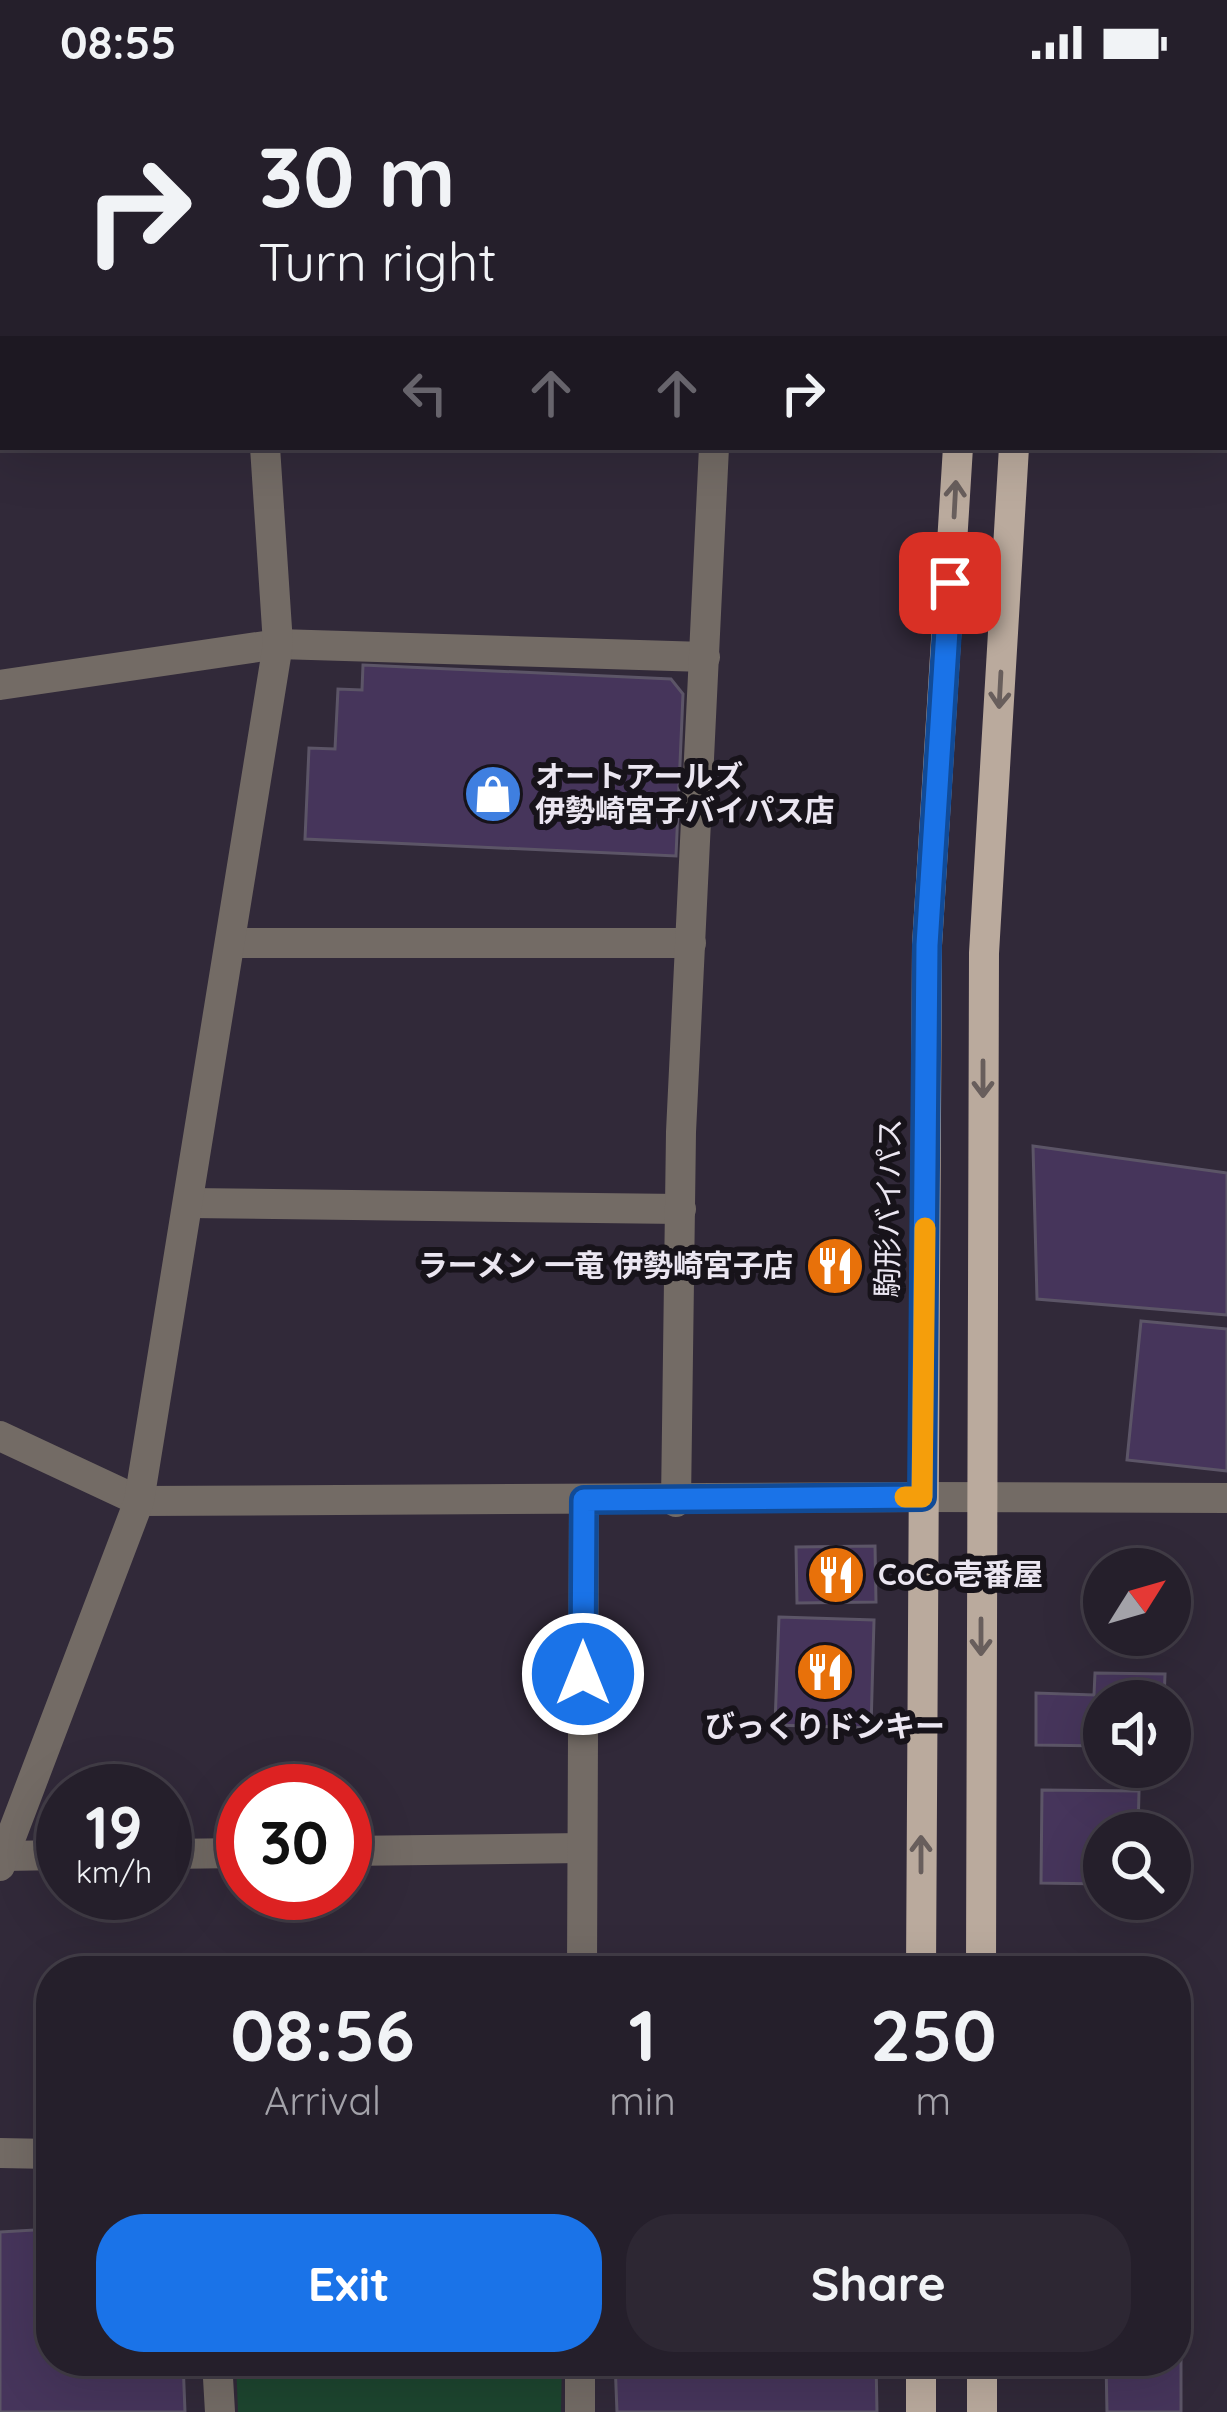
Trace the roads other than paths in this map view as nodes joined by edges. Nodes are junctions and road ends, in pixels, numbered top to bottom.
1 (265, 450) edge
2 (714, 450) edge
3 (958, 450) edge
4 (1014, 450) edge
5 (278, 644) junction
6 (705, 657) junction
7 (0, 685) edge
8 (231, 943) junction
9 (691, 943) junction
10 (188, 1203) junction
11 (681, 1210) junction
12 (0, 1436) edge
13 (922, 1497) junction
14 (1227, 1498) edge
15 (584, 1500) junction
16 (139, 1501) junction
17 (981, 1501) junction
18 (676, 1502) junction
19 (582, 1848) junction
20 (372, 1851) edge
21 (36, 1858) edge
22 (2, 1861) edge
23 (582, 1956) edge
24 (921, 1956) edge
25 (981, 1956) edge
26 (0, 2153) edge
27 (36, 2154) edge
28 (219, 2376) edge
29 (580, 2376) edge
30 (921, 2376) edge
31 (982, 2376) edge
32 (220, 2412) edge
33 (580, 2412) edge
34 (921, 2412) edge
35 (982, 2412) edge

1 - 5 street
2 - 6 street
13 -> 3 main road, 駒形バイパス
4 -> 17 main road
5 - 6 street
5 - 7 street
5 - 8 street
6 - 9 street
8 - 9 street
8 - 10 street
9 - 11 street
10 - 11 street
10 - 16 street
11 - 18 street
12 - 16 street
13 - 17 street
13 - 18 street
24 -> 13 main road, 駒形バイパス
14 - 17 street
15 - 16 street
15 - 18 street
15 - 19 street
16 - 22 street
17 -> 25 main road
19 - 20 street
19 - 23 street
21 - 22 street
26 - 27 street
28 - 32 street
29 - 33 street
30 - 34 main road
31 - 35 main road

